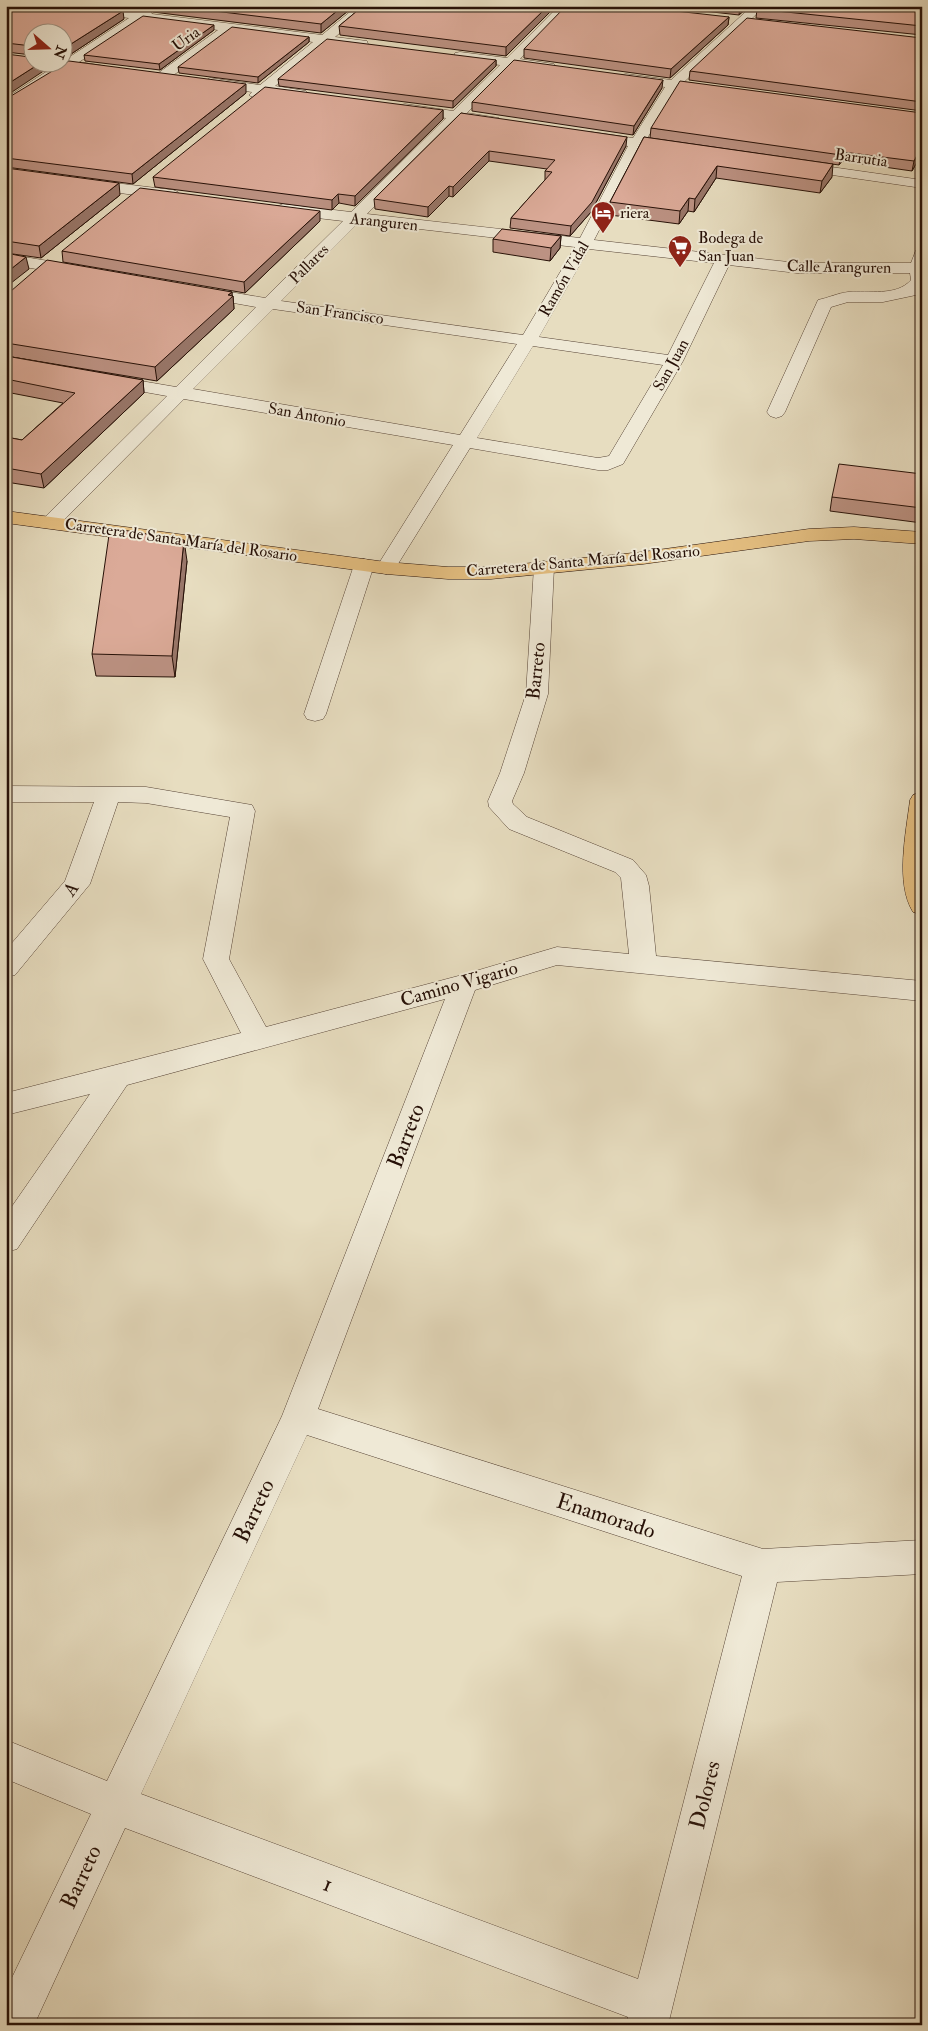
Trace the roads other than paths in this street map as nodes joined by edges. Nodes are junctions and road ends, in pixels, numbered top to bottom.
1 (60, 6) edge
2 (155, 6) edge
3 (365, 6) edge
4 (566, 6) edge
5 (759, 6) edge
6 (140, 17) junction
7 (722, 19) edge
8 (742, 21) junction
9 (760, 24) edge
10 (230, 27) junction
11 (325, 39) junction
12 (374, 45) edge
13 (452, 55) edge
14 (72, 62) edge
15 (510, 62) junction
16 (72, 66) edge
17 (558, 69) edge
18 (115, 71) edge
19 (57, 72) edge
20 (615, 77) edge
21 (180, 79) edge
22 (199, 81) edge
23 (672, 85) junction
24 (264, 89) junction
25 (730, 92) edge
26 (312, 96) edge
27 (6, 104) edge
28 (390, 106) edge
29 (242, 107) edge
30 (457, 115) junction
31 (504, 123) edge
32 (580, 134) edge
33 (636, 143) junction
34 (696, 152) edge
35 (784, 164) edge
36 (6, 174) edge
37 (154, 178) edge
38 (922, 184) edge
39 (139, 190) junction
40 (188, 197) edge
41 (124, 203) edge
42 (266, 207) edge
43 (354, 219) junction
44 (585, 243) junction
45 (62, 253) edge
46 (6, 259) edge
47 (724, 259) junction
48 (920, 263) edge
49 (762, 264) joint
50 (46, 266) junction
51 (95, 274) edge
52 (33, 276) edge
53 (182, 289) edge
54 (270, 304) junction
55 (529, 340) junction
56 (674, 361) junction
57 (93, 378) edge
58 (181, 393) junction
59 (776, 412) dead end
60 (466, 443) junction
61 (608, 464) joint
62 (6, 517) edge
63 (51, 522) junction
64 (922, 538) edge
65 (364, 565) junction
66 (544, 567) junction
67 (386, 568) junction
68 (315, 714) dead end
69 (6, 794) edge
70 (109, 794) junction
71 (922, 800) edge
72 (922, 906) edge
73 (643, 964) junction
74 (6, 968) edge
75 (464, 984) junction
76 (922, 991) edge
77 (258, 1039) junction
78 (117, 1077) junction
79 (6, 1104) edge
80 (6, 1240) edge
81 (298, 1417) junction
82 (922, 1558) edge
83 (763, 1566) junction
84 (6, 1759) edge
85 (115, 1804) junction
86 (649, 2015) edge
87 (12, 2025) edge

1 - 6 street
2 - 6 street
3 - 11 street
4 - 15 street, Pallares
5 - 8 street, Ramón Vidal
6 - 10 street
6 - 14 street
7 - 8 street
8 - 9 street
8 - 23 street, Ramón Vidal
10 - 11 street
10 - 21 street, Uria
11 - 12 street
11 - 24 street
13 - 15 street
15 - 17 street
15 - 30 street, Pallares
16 - 18 street
19 - 27 street
20 - 23 street
22 - 24 street
23 - 25 street
23 - 33 street, Ramón Vidal
24 - 26 street
24 - 29 street
28 - 30 street
30 - 31 street
30 - 43 street, Pallares
32 - 33 street
33 - 34 street
33 - 44 street, Ramón Vidal
35 - 38 street, Barrutia
36 - 39 street
37 - 39 street
39 - 40 street
39 - 41 street
42 - 43 street, Aranguren
43 - 44 street, Aranguren
43 - 54 street, Pallares
44 - 47 street, Aranguren
44 - 55 street, Ramón Vidal
45 - 50 street
46 - 50 street
47 - 49 street, Aranguren
47 - 56 street, San Juan
48 - 49 street, Calle Aranguren
48 - 59 street
50 - 51 street
50 - 52 street
53 - 54 street, San Francisco
54 - 55 street, San Francisco
54 - 58 street, Pallares
55 - 56 street, San Francisco
55 - 60 street, Ramón Vidal
56 - 61 street, San Juan
57 - 58 street, San Antonio
58 - 60 street, San Antonio
58 - 63 street, Pallares
60 - 61 street, San Antonio
60 - 67 street, Ramón Vidal
62 - 63 main road, Carretera de Santa María del Rosario
63 - 65 main road, Carretera de Santa María del Rosario
64 - 66 main road, Carretera de Santa María del Rosario
65 - 67 main road, Carretera de Santa María del Rosario
65 - 68 street
66 - 67 main road, Carretera de Santa María del Rosario
66 - 73 street, Barreto
69 - 70 street
70 - 74 street, A
70 - 77 street
71 - 72 main road
73 - 75 street, Camino Vigario
73 - 76 street, Camino Vigario
75 - 77 street, Camino Vigario
75 - 81 street, Barreto
77 - 78 street, Camino Vigario
78 - 79 street, Camino Vigario
78 - 80 street
81 - 83 street, Enamorado
81 - 85 street, Barreto
82 - 83 street, Enamorado
83 - 86 street, Dolores
84 - 85 street, 1
85 - 86 street, 1
85 - 87 street, Barreto

